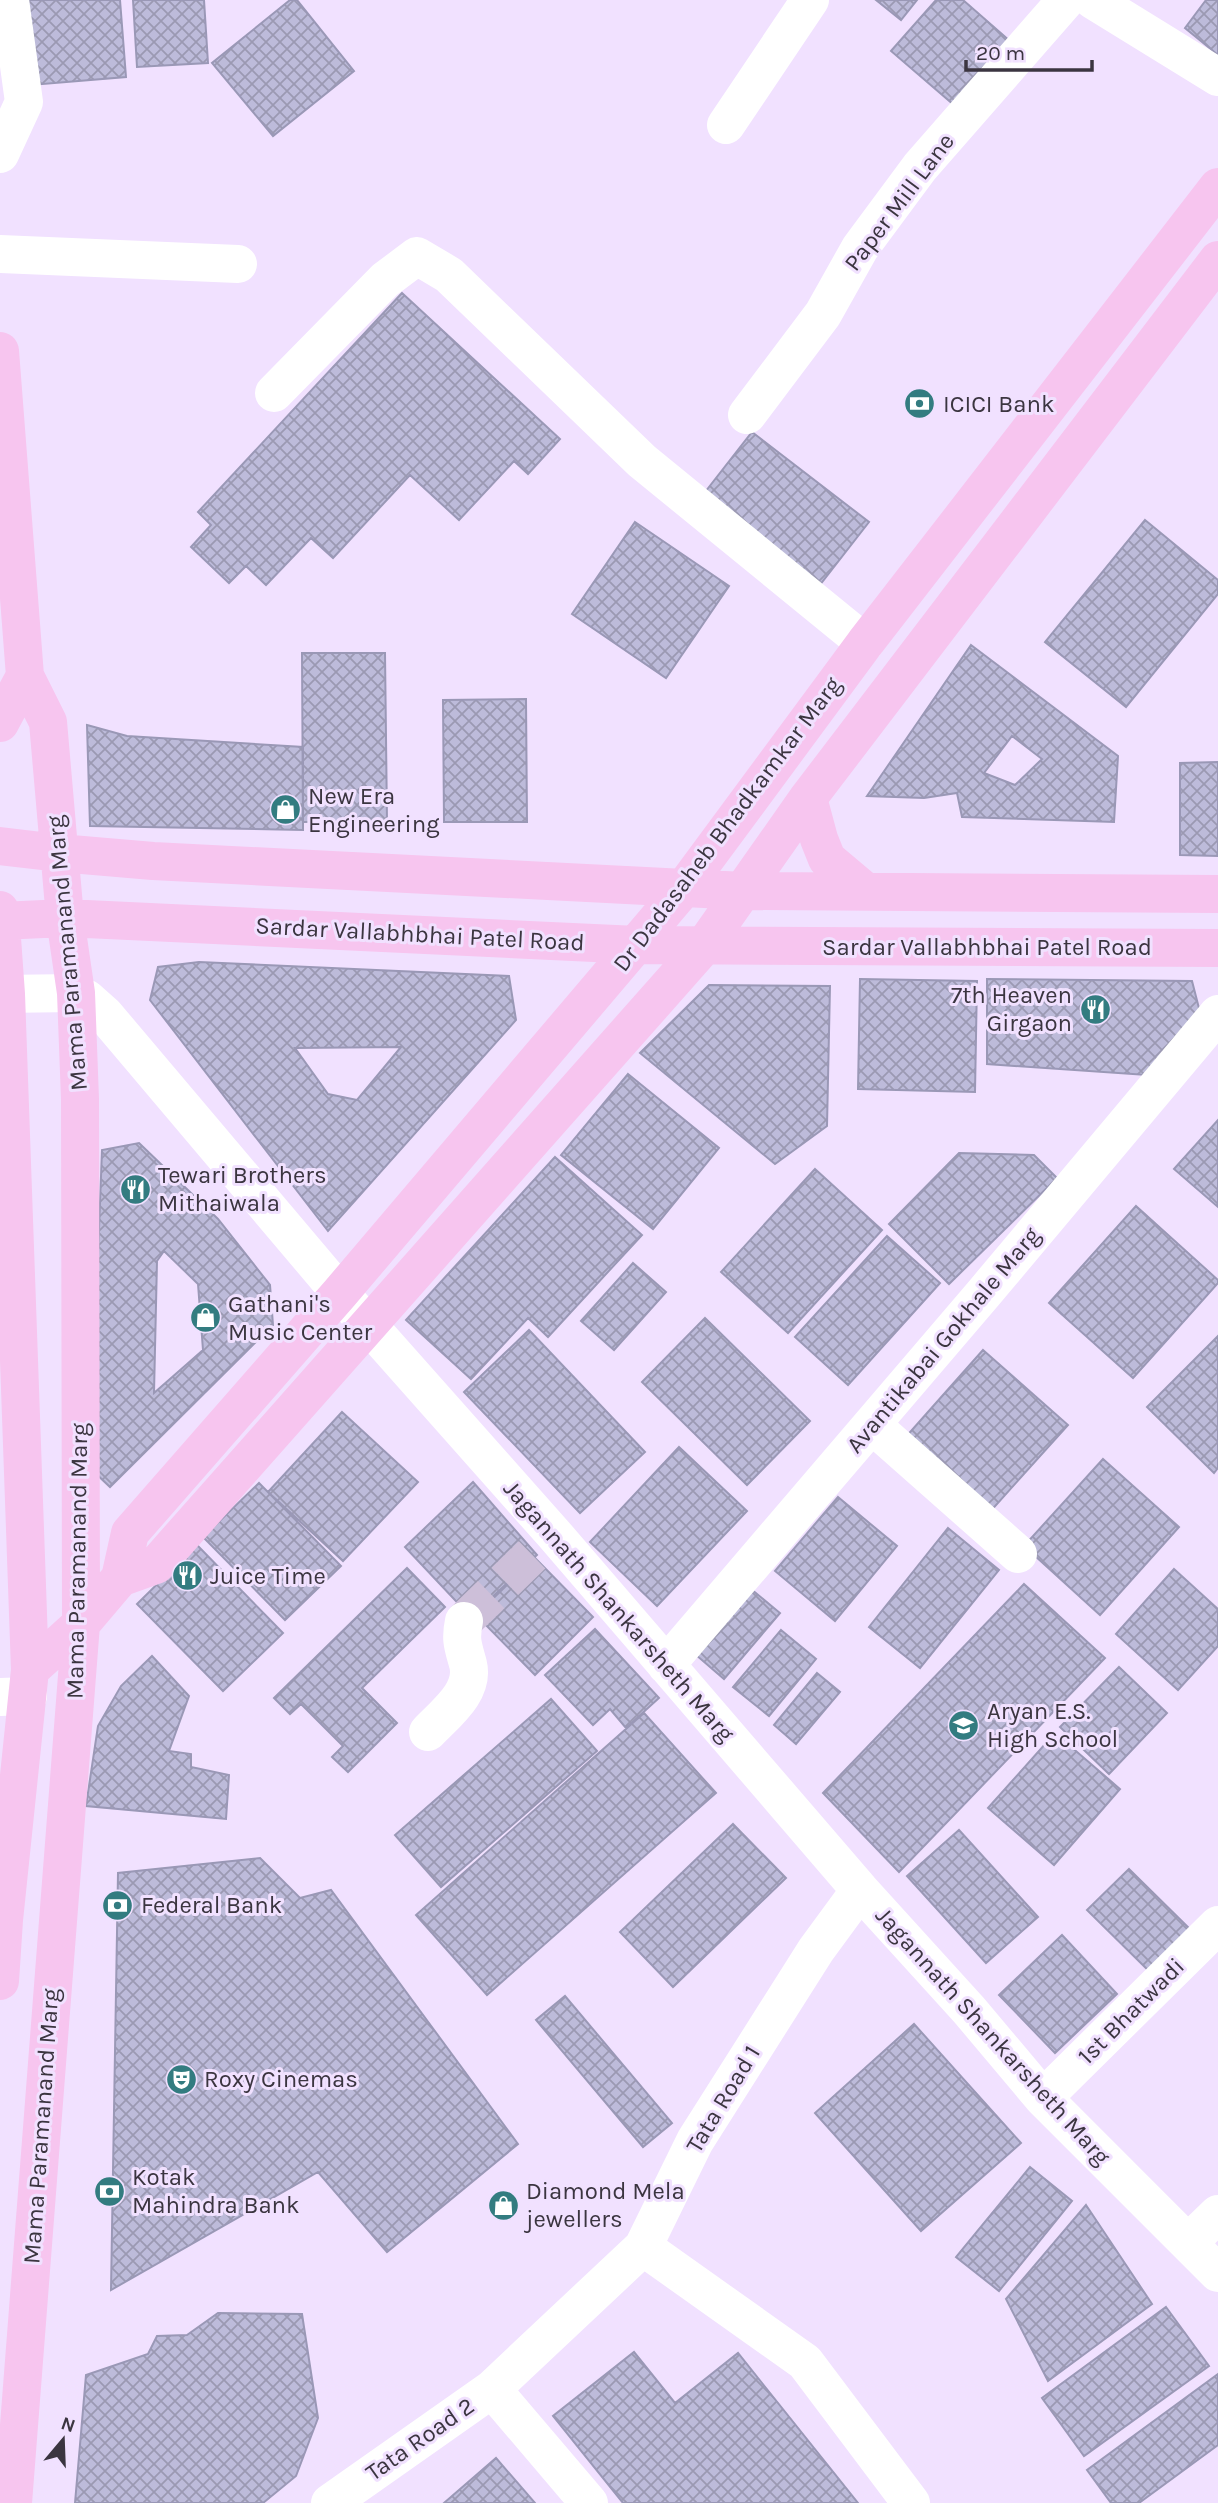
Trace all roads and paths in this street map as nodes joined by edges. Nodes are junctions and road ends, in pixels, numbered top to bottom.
1 (10, 0) edge
2 (810, 0) edge
3 (1066, 0) edge
4 (1093, 0) edge
5 (1218, 77) edge
6 (726, 125) dead end
7 (0, 154) edge
8 (1218, 187) edge
9 (0, 254) edge
10 (1218, 260) edge
11 (238, 264) dead end
12 (0, 351) edge
13 (274, 393) dead end
14 (747, 415) dead end
15 (865, 643) junction
16 (25, 676) junction
17 (0, 723) edge
18 (808, 798) junction
19 (0, 846) edge
20 (59, 853) junction
21 (684, 888) junction
22 (744, 891) junction
23 (865, 891) junction
24 (1218, 894) edge
25 (0, 910) edge
26 (65, 918) junction
27 (0, 921) edge
28 (637, 945) junction
29 (704, 946) junction
30 (1218, 948) edge
31 (76, 993) junction
32 (3, 994) edge
33 (1218, 1014) edge
34 (507, 1098) junction
35 (542, 1130) junction
36 (340, 1293) junction
37 (370, 1326) junction
38 (227, 1423) junction
39 (872, 1424) junction
40 (259, 1450) junction
41 (1018, 1554) dead end
42 (120, 1578) junction
43 (464, 1621) dead end
44 (81, 1624) junction
45 (666, 1665) junction
46 (19, 1688) edge
47 (428, 1732) dead end
48 (860, 1890) junction
49 (2, 1919) edge
50 (1218, 1924) edge
51 (0, 1981) edge
52 (1043, 2098) junction
53 (1218, 2214) edge
54 (1188, 2244) junction
55 (643, 2247) junction
56 (1218, 2273) edge
57 (492, 2389) junction
58 (13, 2503) edge
59 (330, 2503) edge
60 (589, 2503) edge
61 (911, 2503) edge

1 - 7 street
2 - 6 street
3 - 14 street, Paper Mill Lane
4 - 5 street
8 - 15 main road, Dr Dadasaheb Bhadkamkar Marg
9 - 11 street
10 - 18 main road, Dr Dadasaheb Bhadkamkar Marg
12 - 16 main road
13 - 15 street
15 - 21 main road, Dr Dadasaheb Bhadkamkar Marg
16 - 17 main road
16 - 20 main road, Mama Paramanand Marg
18 - 22 main road, Dr Dadasaheb Bhadkamkar Marg
18 - 23 main road
19 - 20 main road
20 - 21 main road
20 - 26 main road, Mama Paramanand Marg
21 - 22 main road
21 - 28 main road, Dr Dadasaheb Bhadkamkar Marg
22 - 23 main road
22 - 29 main road, Dr Dadasaheb Bhadkamkar Marg
23 - 24 main road
25 - 27 main road, Mama Paramanand Marg
26 - 27 main road, Sardar Vallabhbhai Patel Road
26 - 28 main road, Sardar Vallabhbhai Patel Road
26 - 31 main road, Mama Paramanand Marg
27 - 32 main road, Mama Paramanand Marg
28 - 29 main road, Sardar Vallabhbhai Patel Road
28 - 34 main road, Dr Dadasaheb Bhadkamkar Marg
29 - 30 main road, Sardar Vallabhbhai Patel Road
29 - 35 main road, Dr Dadasaheb Bhadkamkar Marg
31 - 32 street
31 - 36 street, Jagannath Shankarsheth Marg
31 - 44 main road, Mama Paramanand Marg
32 - 46 main road, Mama Paramanand Marg
33 - 39 street, Avantikabai Gokhale Marg
34 - 35 main road
34 - 36 main road, Dr Dadasaheb Bhadkamkar Marg
35 - 37 main road, Dr Dadasaheb Bhadkamkar Marg
36 - 37 street, Jagannath Shankarsheth Marg
36 - 38 main road, Dr Dadasaheb Bhadkamkar Marg
37 - 40 main road, Dr Dadasaheb Bhadkamkar Marg
37 - 45 street, Jagannath Shankarsheth Marg
38 - 40 main road
38 - 42 main road, Dr Dadasaheb Bhadkamkar Marg
39 - 41 street
39 - 45 street, Avantikabai Gokhale Marg
40 - 42 main road, Dr Dadasaheb Bhadkamkar Marg
42 - 44 main road, Dr Dadasaheb Bhadkamkar Marg
43 - 47 street
44 - 46 main road, Dr Dadasaheb Bhadkamkar Marg
44 - 58 main road, Mama Paramanand Marg
45 - 48 street, Jagannath Shankarsheth Marg
46 - 49 main road, Mama Paramanand Marg
48 - 52 street, Jagannath Shankarsheth Marg
48 - 55 street, Tata Road 1
49 - 51 main road, Mama Paramanand Marg
50 - 52 street, 1st Bhatwadi
52 - 54 street, Jagannath Shankarsheth Marg
53 - 54 street
54 - 56 street, Jagannath Shankarsheth Marg
55 - 57 street, Tata Road 1
55 - 61 street
57 - 59 street, Tata Road 2
57 - 60 street, Tata Road 2

